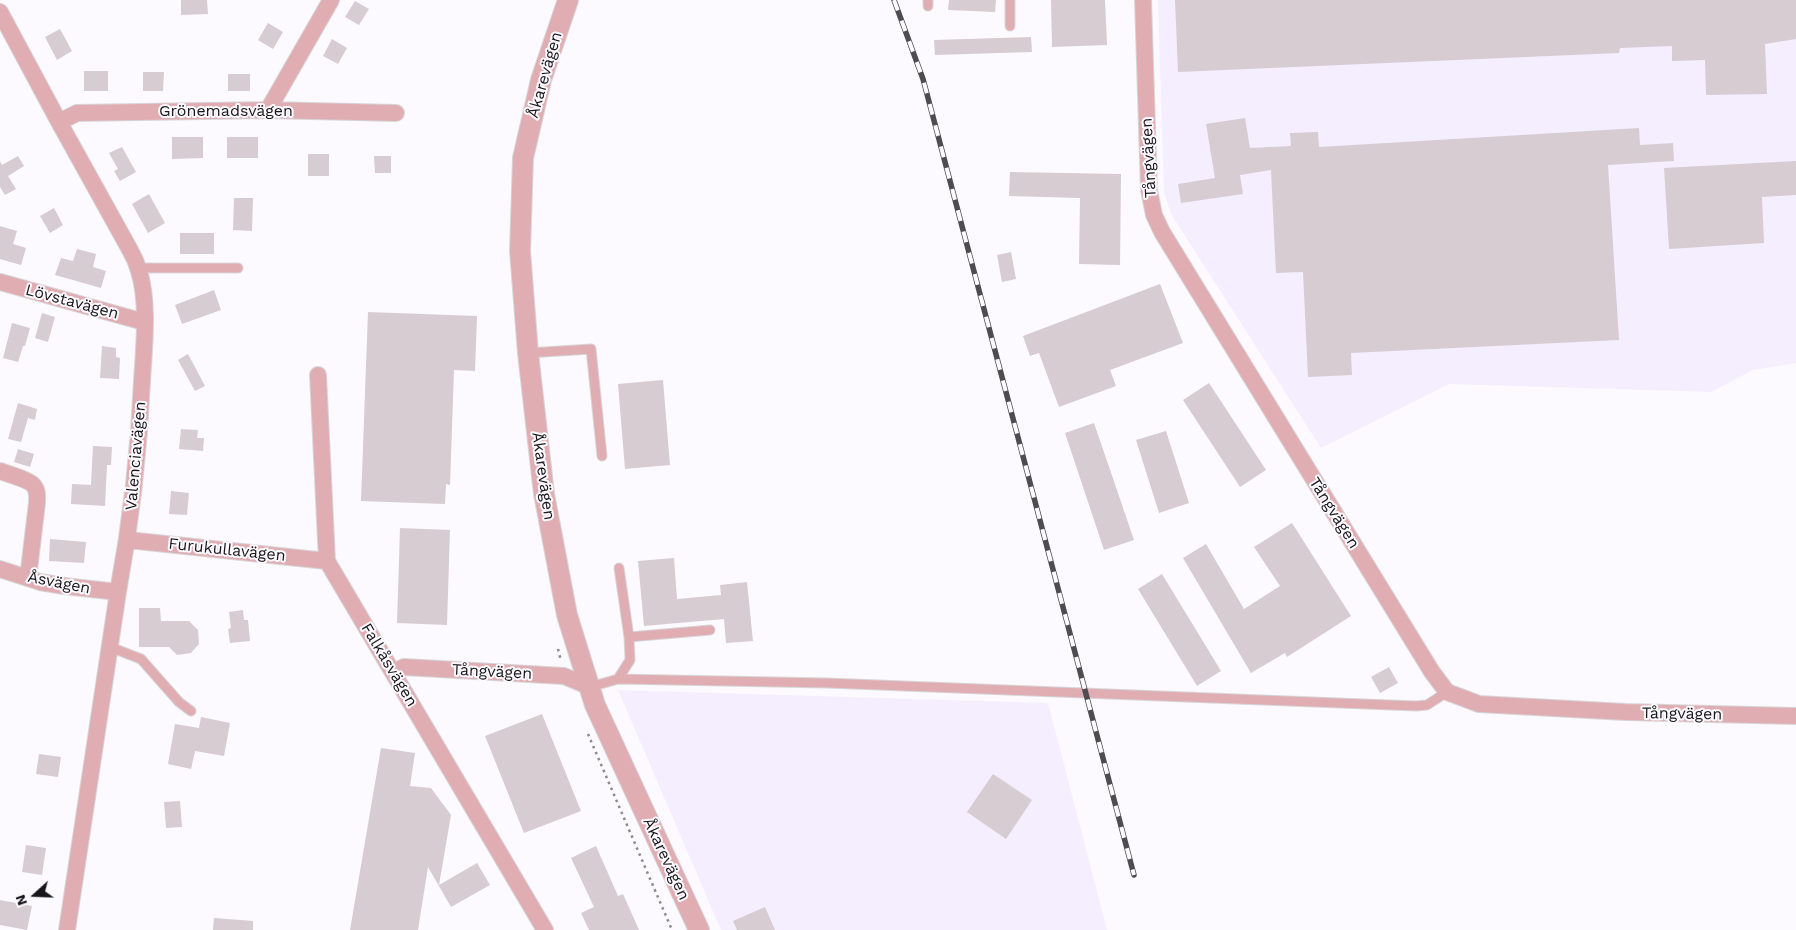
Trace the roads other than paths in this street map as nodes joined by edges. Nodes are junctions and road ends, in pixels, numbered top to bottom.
1 (331, 0) edge
2 (568, 0) edge
3 (1010, 0) edge
4 (1143, 0) edge
5 (0, 12) edge
6 (1010, 26) dead end
7 (268, 110) junction
8 (396, 113) dead end
9 (59, 122) junction
10 (139, 268) junction
11 (238, 268) dead end
12 (0, 282) edge
13 (144, 322) junction
14 (528, 353) junction
15 (318, 375) dead end
16 (602, 456) dead end
17 (0, 471) edge
18 (128, 540) junction
19 (327, 561) junction
20 (619, 568) dead end
21 (0, 569) edge
22 (28, 578) junction
23 (118, 592) junction
24 (710, 630) dead end
25 (629, 637) junction
26 (110, 647) junction
27 (394, 672) junction
28 (618, 679) junction
29 (590, 687) junction
30 (1447, 692) junction
31 (191, 711) dead end
32 (1796, 716) edge
33 (66, 930) edge
34 (545, 930) edge
35 (699, 930) edge

1 - 7 street
2 - 14 street, Åkarevägen
3 - 6 lane
4 - 30 street, Tångvägen
5 - 9 street, Valenciavägen
7 - 8 street, Grönemadsvägen
7 - 9 street, Grönemadsvägen
9 - 10 street, Valenciavägen
10 - 11 lane
10 - 13 street, Valenciavägen
12 - 13 street, Lövstavägen
13 - 18 street, Valenciavägen
14 - 16 lane
14 - 29 street, Åkarevägen
15 - 19 street, Falkåsvägen
17 - 22 street
18 - 19 street, Furukullavägen
18 - 23 street, Valenciavägen
19 - 27 street, Falkåsvägen
20 - 25 lane
21 - 22 street, Åsvägen
22 - 23 street, Åsvägen
23 - 26 street, Valenciavägen
24 - 25 lane
25 - 28 lane
26 - 31 lane
26 - 33 street, Valenciavägen
27 - 29 street, Tångvägen
27 - 34 street, Falkåsvägen
28 - 29 lane
28 - 30 lane
29 - 35 street, Åkarevägen
30 - 32 street, Tångvägen

